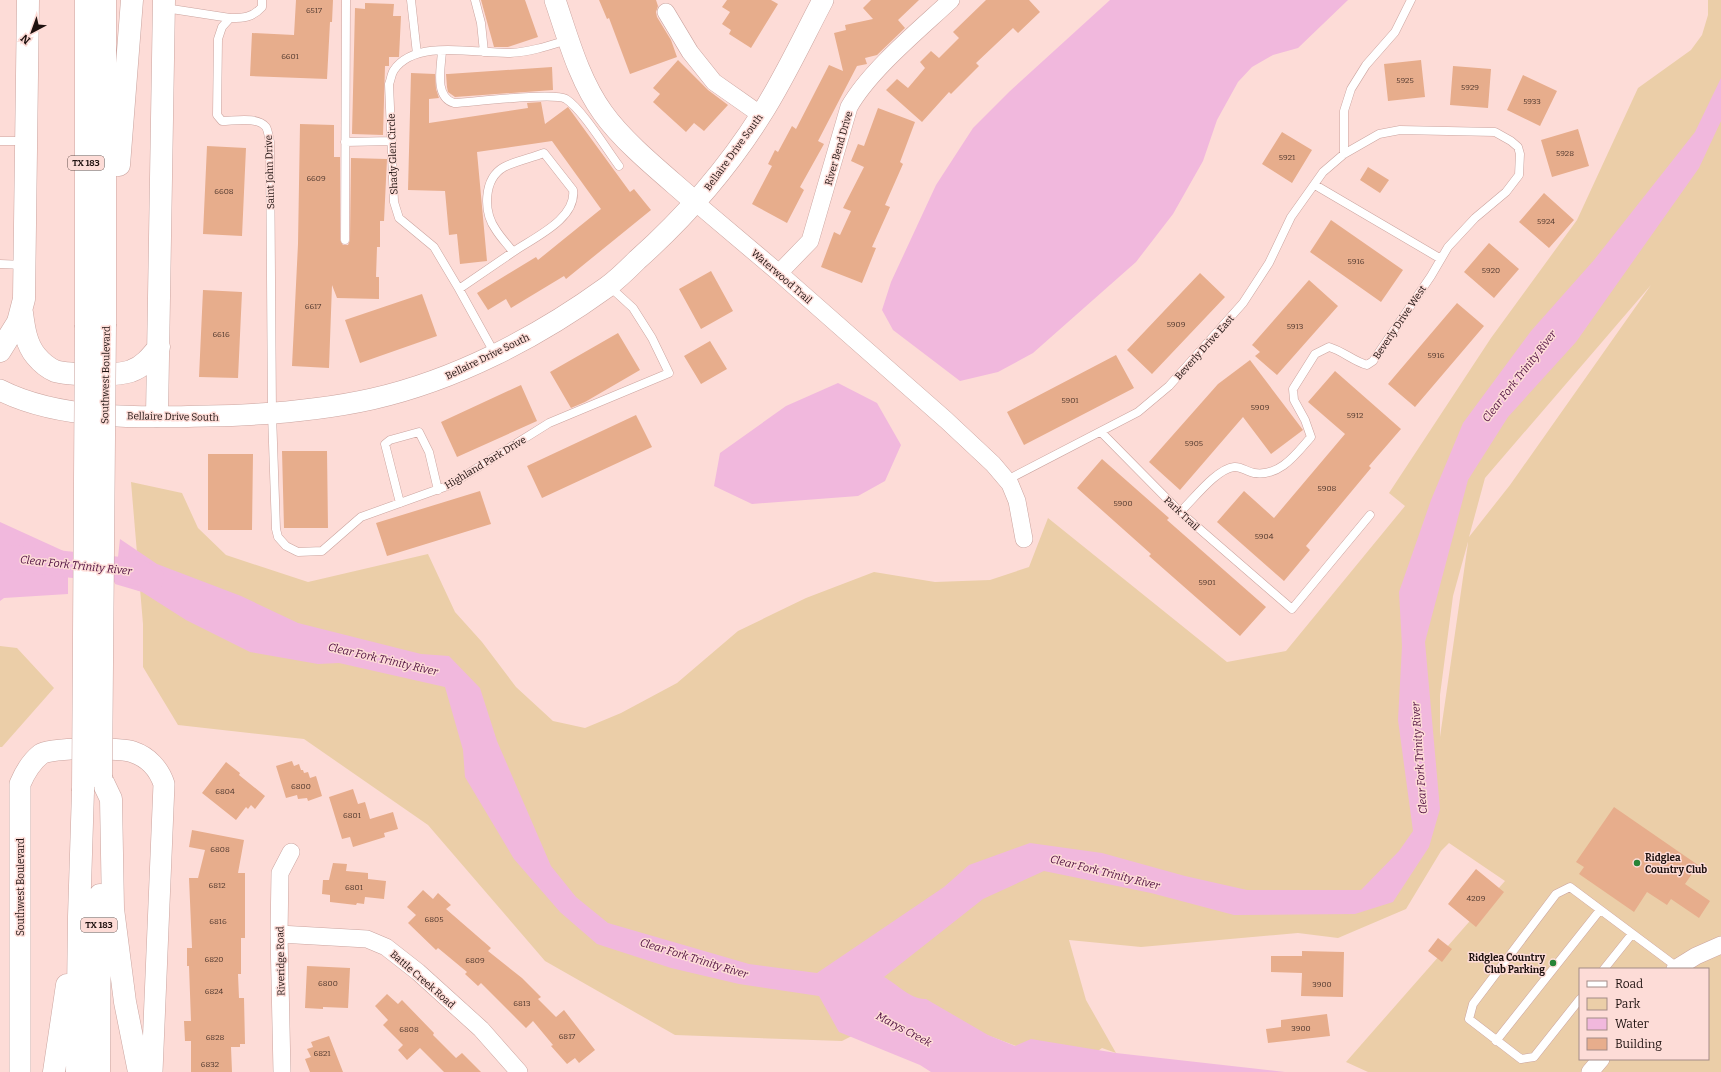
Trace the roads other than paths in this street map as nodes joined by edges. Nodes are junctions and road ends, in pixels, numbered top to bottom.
1 (28, 0) edge
2 (86, 0) edge
3 (105, 0) edge
4 (132, 0) edge
5 (262, 0) edge
6 (346, 0) edge
7 (411, 0) edge
8 (475, 0) edge
9 (555, 0) edge
10 (823, 0) edge
11 (950, 0) edge
12 (1411, 0) edge
13 (164, 4) edge
14 (666, 12) dead end
15 (230, 18) junction
16 (568, 40) junction
17 (442, 51) junction
18 (484, 52) junction
19 (417, 54) junction
20 (761, 115) junction
21 (1444, 131) joint
22 (0, 141) edge
23 (27, 141) junction
24 (392, 141) junction
25 (346, 142) junction
26 (1344, 154) junction
27 (619, 166) dead end
28 (1314, 185) junction
29 (695, 202) junction
30 (345, 240) dead end
31 (513, 252) junction
32 (1441, 259) junction
33 (0, 264) edge
34 (25, 265) junction
35 (780, 273) junction
36 (609, 286) junction
37 (459, 289) junction
38 (22, 313) junction
39 (99, 323) junction
40 (158, 347) junction
41 (0, 351) edge
42 (495, 354) junction
43 (0, 390) edge
44 (272, 414) junction
45 (157, 416) junction
46 (1101, 432) junction
47 (1007, 480) junction
48 (438, 490) junction
49 (400, 503) junction
50 (1180, 512) junction
51 (1370, 515) dead end
52 (1024, 539) dead end
53 (101, 778) junction
54 (290, 852) dead end
55 (1600, 910) junction
56 (79, 917) junction
57 (279, 934) junction
58 (1632, 934) junction
59 (1721, 945) edge
60 (1605, 968) edge
61 (1676, 968) edge
62 (1579, 1000) edge
63 (1496, 1041) junction
64 (1600, 1060) edge
65 (20, 1072) edge
66 (54, 1072) edge
67 (77, 1072) edge
68 (99, 1072) edge
69 (139, 1072) edge
70 (152, 1072) edge
71 (282, 1072) edge
72 (519, 1072) edge
73 (1590, 1072) edge

1 - 23 main road
2 - 39 main road, Southwest Boulevard / TX 183
3 - 39 main road, Southwest Boulevard / TX 183
4 - 39 main road
5 - 15 lane
6 - 25 lane
7 - 19 lane
8 - 18 lane
9 - 16 street, Waterwood Trail
10 - 20 street, Bellaire Drive South
11 - 35 street, River Bend Drive
12 - 26 lane
13 - 15 lane
13 - 40 main road
14 - 20 street
15 - 44 lane, Saint John Drive
16 - 18 lane, Shady Glen Circle
16 - 29 street, Waterwood Trail
17 - 18 lane, Shady Glen Circle
17 - 19 lane, Shady Glen Circle
17 - 27 lane
19 - 24 lane, Shady Glen Circle
20 - 29 street, Bellaire Drive South
21 - 26 lane, Beverly Drive East
21 - 32 lane, Beverly Drive West
22 - 23 lane
23 - 34 main road
24 - 25 lane
24 - 37 lane, Shady Glen Circle
25 - 30 lane
26 - 28 lane, Beverly Drive East
28 - 32 lane
28 - 46 lane, Beverly Drive East
29 - 35 street, Waterwood Trail
29 - 36 street, Bellaire Drive South
31 - 31 lane
31 - 37 lane
32 - 50 lane, Beverly Drive West
33 - 34 lane
34 - 38 main road
35 - 47 street, Waterwood Trail
36 - 42 street, Bellaire Drive South
36 - 48 lane, Highland Park Drive
37 - 42 lane, Shady Glen Circle
38 - 40 main road
38 - 41 main road
39 - 53 main road, Southwest Boulevard / TX 183, bridge
39 - 56 main road, Southwest Boulevard / TX 183, bridge
40 - 45 main road
42 - 44 street, Bellaire Drive South
43 - 45 street, Bellaire Drive South
44 - 45 street, Bellaire Drive South
44 - 49 lane, Highland Park Drive
46 - 47 lane, Beverly Drive East
46 - 50 lane, Park Trail
47 - 52 street, Waterwood Trail
48 - 49 lane, Highland Park Drive
48 - 49 lane
50 - 51 lane, Park Trail
53 - 68 main road, Southwest Boulevard / TX 183
53 - 69 main road
54 - 57 street, Riveridge Road
55 - 58 lane
55 - 63 lane
55 - 63 lane
56 - 66 main road
56 - 67 main road, Southwest Boulevard / TX 183
57 - 71 street, Riveridge Road
57 - 72 street, Battle Creek Road
58 - 60 lane
58 - 61 lane
59 - 61 street
62 - 63 lane
64 - 73 street
65 - 70 street, Southwest Boulevard

